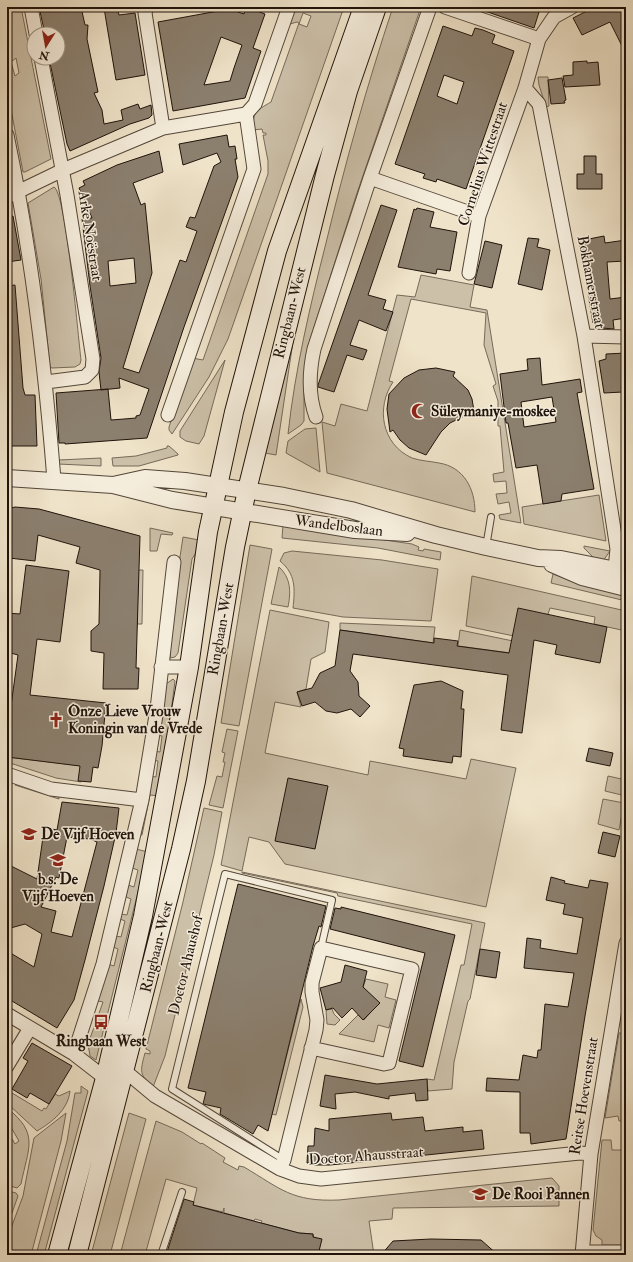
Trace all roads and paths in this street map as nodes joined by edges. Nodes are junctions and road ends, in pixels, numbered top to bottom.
1 (31, 7) edge
2 (147, 7) edge
3 (290, 7) edge
4 (363, 7) edge
5 (377, 7) edge
6 (430, 7) edge
7 (445, 7) edge
8 (572, 7) edge
9 (35, 26) edge
10 (539, 39) junction
11 (43, 66) edge
12 (525, 88) junction
13 (246, 114) junction
14 (163, 128) junction
15 (7, 135) edge
16 (63, 170) junction
17 (370, 178) junction
18 (19, 192) junction
19 (7, 197) edge
20 (479, 216) junction
21 (469, 273) dead end
22 (584, 336) junction
23 (626, 337) edge
24 (46, 382) junction
25 (168, 415) dead end
26 (316, 417) dead end
27 (7, 478) edge
28 (54, 480) junction
29 (113, 485) junction
30 (217, 486) junction
31 (247, 490) junction
32 (213, 507) junction
33 (243, 512) junction
34 (491, 517) dead end
35 (436, 535) junction
36 (486, 547) junction
37 (174, 562) dead end
38 (620, 579) edge
39 (161, 667) junction
40 (189, 667) junction
41 (7, 774) edge
42 (142, 800) junction
43 (626, 943) edge
44 (321, 948) junction
45 (620, 1011) edge
46 (7, 1014) edge
47 (30, 1028) junction
48 (311, 1048) junction
49 (74, 1054) junction
50 (7, 1066) edge
51 (126, 1071) junction
52 (105, 1078) junction
53 (591, 1154) junction
54 (282, 1164) junction
55 (182, 1192) dead end
56 (626, 1252) edge
57 (582, 1253) edge
58 (57, 1255) edge
59 (77, 1255) edge
60 (161, 1255) edge

1 - 9 street
2 - 14 street
3 - 13 street
4 - 30 main road, Ringbaan-West
5 - 31 main road, Ringbaan-West
6 - 17 street
7 - 10 street
8 - 10 street
10 - 12 street
11 - 16 street, Arke Noëstraat
12 - 20 street, Cornelius Wittestraat
12 - 22 street, Bokhamerstraat
13 - 14 street
13 - 25 street
14 - 16 street
15 - 18 street
16 - 18 street
16 - 24 street, Arke Noëstraat
17 - 20 street
17 - 26 street
18 - 19 street
18 - 24 street
20 - 21 street, Cornelius Wittestraat
22 - 23 street
22 - 38 street, Bokhamerstraat
24 - 28 street
27 - 28 street
28 - 29 street
29 - 30 street, Wandelboslaan
29 - 32 street, Wandelboslaan
30 - 31 street, Wandelboslaan
30 - 32 main road, Ringbaan-West
31 - 33 main road, Ringbaan-West
31 - 35 street, Wandelboslaan
32 - 33 street, Wandelboslaan
32 - 40 main road, Ringbaan-West
33 - 35 street, Wandelboslaan
33 - 51 main road, Ringbaan-West
34 - 36 lane
35 - 36 street, Wandelboslaan
36 - 38 street, Wandelboslaan
37 - 39 street
39 - 40 street, Ringbaan-West
39 - 42 street
40 - 52 main road, Ringbaan-West
41 - 42 street
42 - 49 street
43 - 45 street, Reitse Hoevenstraat
44 - 48 street, Doctor Ahaushof
44 - 48 street
44 - 54 lane, Doctor Ahaushof
45 - 53 street, Reitse Hoevenstraat
46 - 47 street
47 - 49 street
47 - 50 street
48 - 54 street, Doctor Ahaushof
49 - 52 street
51 - 54 street, Doctor Ahausstraat
51 - 59 main road, Ringbaan-West
52 - 58 main road, Ringbaan-West
53 - 54 street, Doctor Ahausstraat
53 - 57 street, Reitse Hoevenstraat
55 - 60 lane
56 - 57 street

